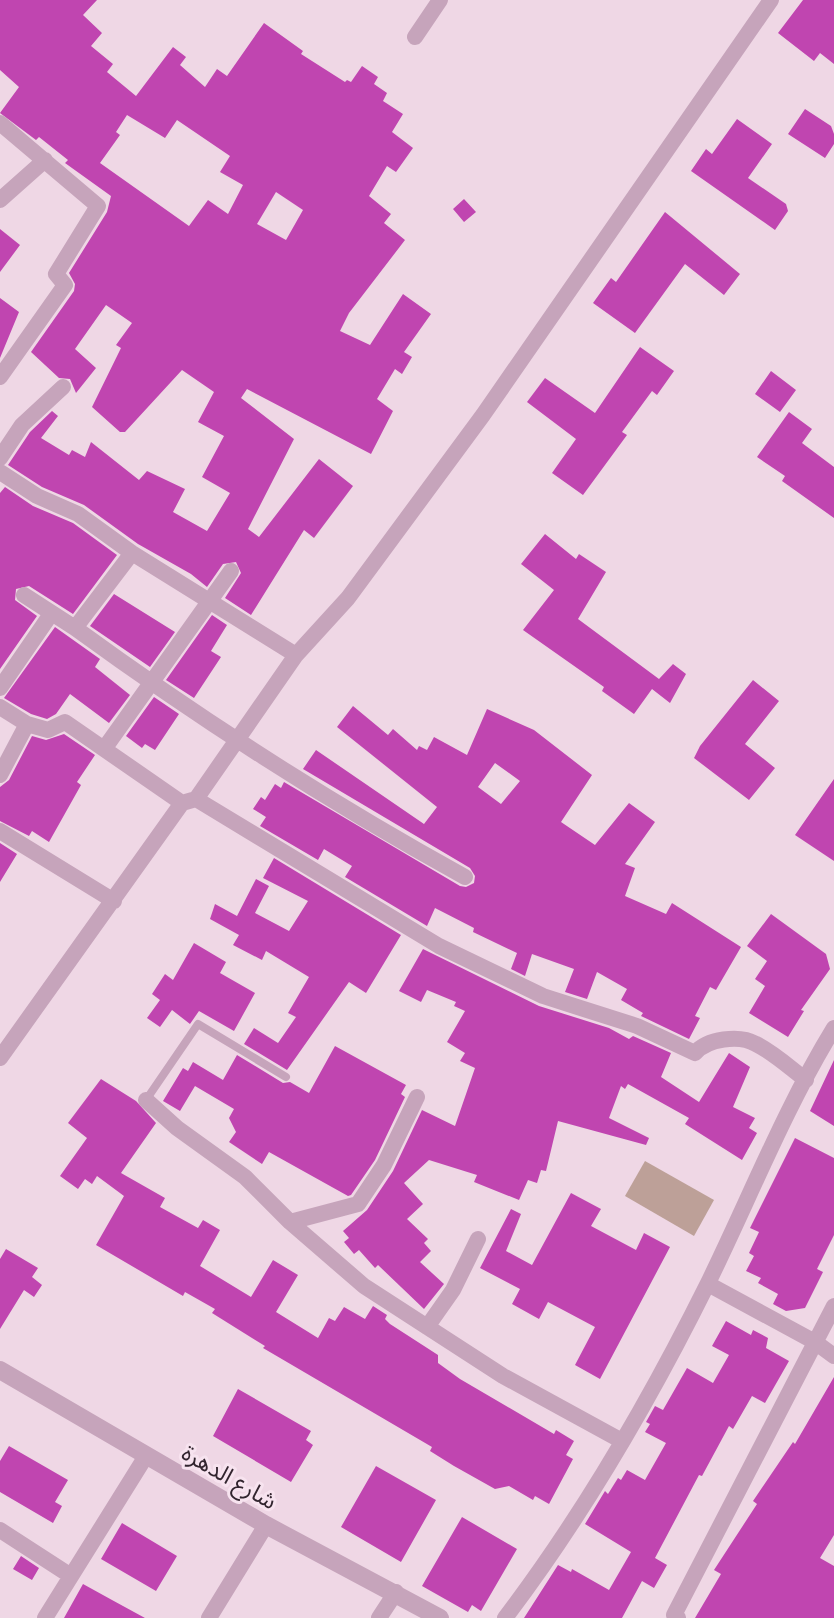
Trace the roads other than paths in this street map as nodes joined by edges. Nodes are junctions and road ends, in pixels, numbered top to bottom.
1 (440, 0) edge
2 (771, 0) edge
3 (415, 37) dead end
4 (0, 123) edge
5 (45, 160) junction
6 (0, 200) edge
7 (0, 377) edge
8 (62, 387) dead end
9 (0, 458) edge
10 (0, 472) edge
11 (131, 553) junction
12 (231, 571) dead end
13 (24, 595) dead end
14 (210, 600) junction
15 (51, 614) junction
16 (75, 628) junction
17 (296, 655) junction
18 (150, 682) junction
19 (0, 688) edge
20 (0, 707) edge
21 (27, 724) junction
22 (237, 740) junction
23 (104, 749) junction
24 (0, 775) edge
25 (189, 801) junction
26 (0, 831) edge
27 (465, 877) dead end
28 (114, 901) junction
29 (833, 1034) edge
30 (0, 1058) edge
31 (286, 1077) dead end
32 (806, 1080) junction
33 (417, 1097) dead end
34 (146, 1100) joint
35 (290, 1222) junction
36 (478, 1239) dead end
37 (708, 1284) junction
38 (834, 1306) edge
39 (427, 1327) junction
40 (815, 1342) junction
41 (834, 1356) edge
42 (1, 1374) edge
43 (622, 1441) junction
44 (146, 1456) junction
45 (266, 1525) junction
46 (0, 1530) edge
47 (72, 1576) junction
48 (396, 1592) junction
49 (675, 1617) edge
50 (45, 1618) edge
51 (209, 1618) edge
52 (379, 1618) edge
53 (440, 1618) edge
54 (505, 1618) edge

1 - 3 street
2 - 17 street
4 - 5 street
5 - 6 street
5 - 7 street
8 - 9 street
10 - 11 street
11 - 14 street
11 - 16 street
12 - 14 street
13 - 15 street
14 - 17 street
14 - 18 street
15 - 16 street
15 - 19 street
16 - 18 street
17 - 22 street
18 - 22 street
18 - 23 street
20 - 21 street
21 - 23 street
21 - 24 street
22 - 25 street
22 - 27 street
23 - 25 street
25 - 28 street
25 - 32 street
26 - 28 street
28 - 30 street
29 - 32 street
31 - 34 lane
32 - 37 street
33 - 35 street
34 - 35 street
35 - 39 street
36 - 39 street
37 - 40 street
37 - 43 street
38 - 40 street
39 - 43 street
40 - 41 street
40 - 49 street
42 - 44 street, شارع الدهرة
43 - 54 street
44 - 45 street, شارع الدهرة
44 - 47 street
45 - 48 street, شارع الدهرة
45 - 51 street
46 - 47 street
47 - 50 street
48 - 52 street
48 - 53 street, شارع الدهرة

